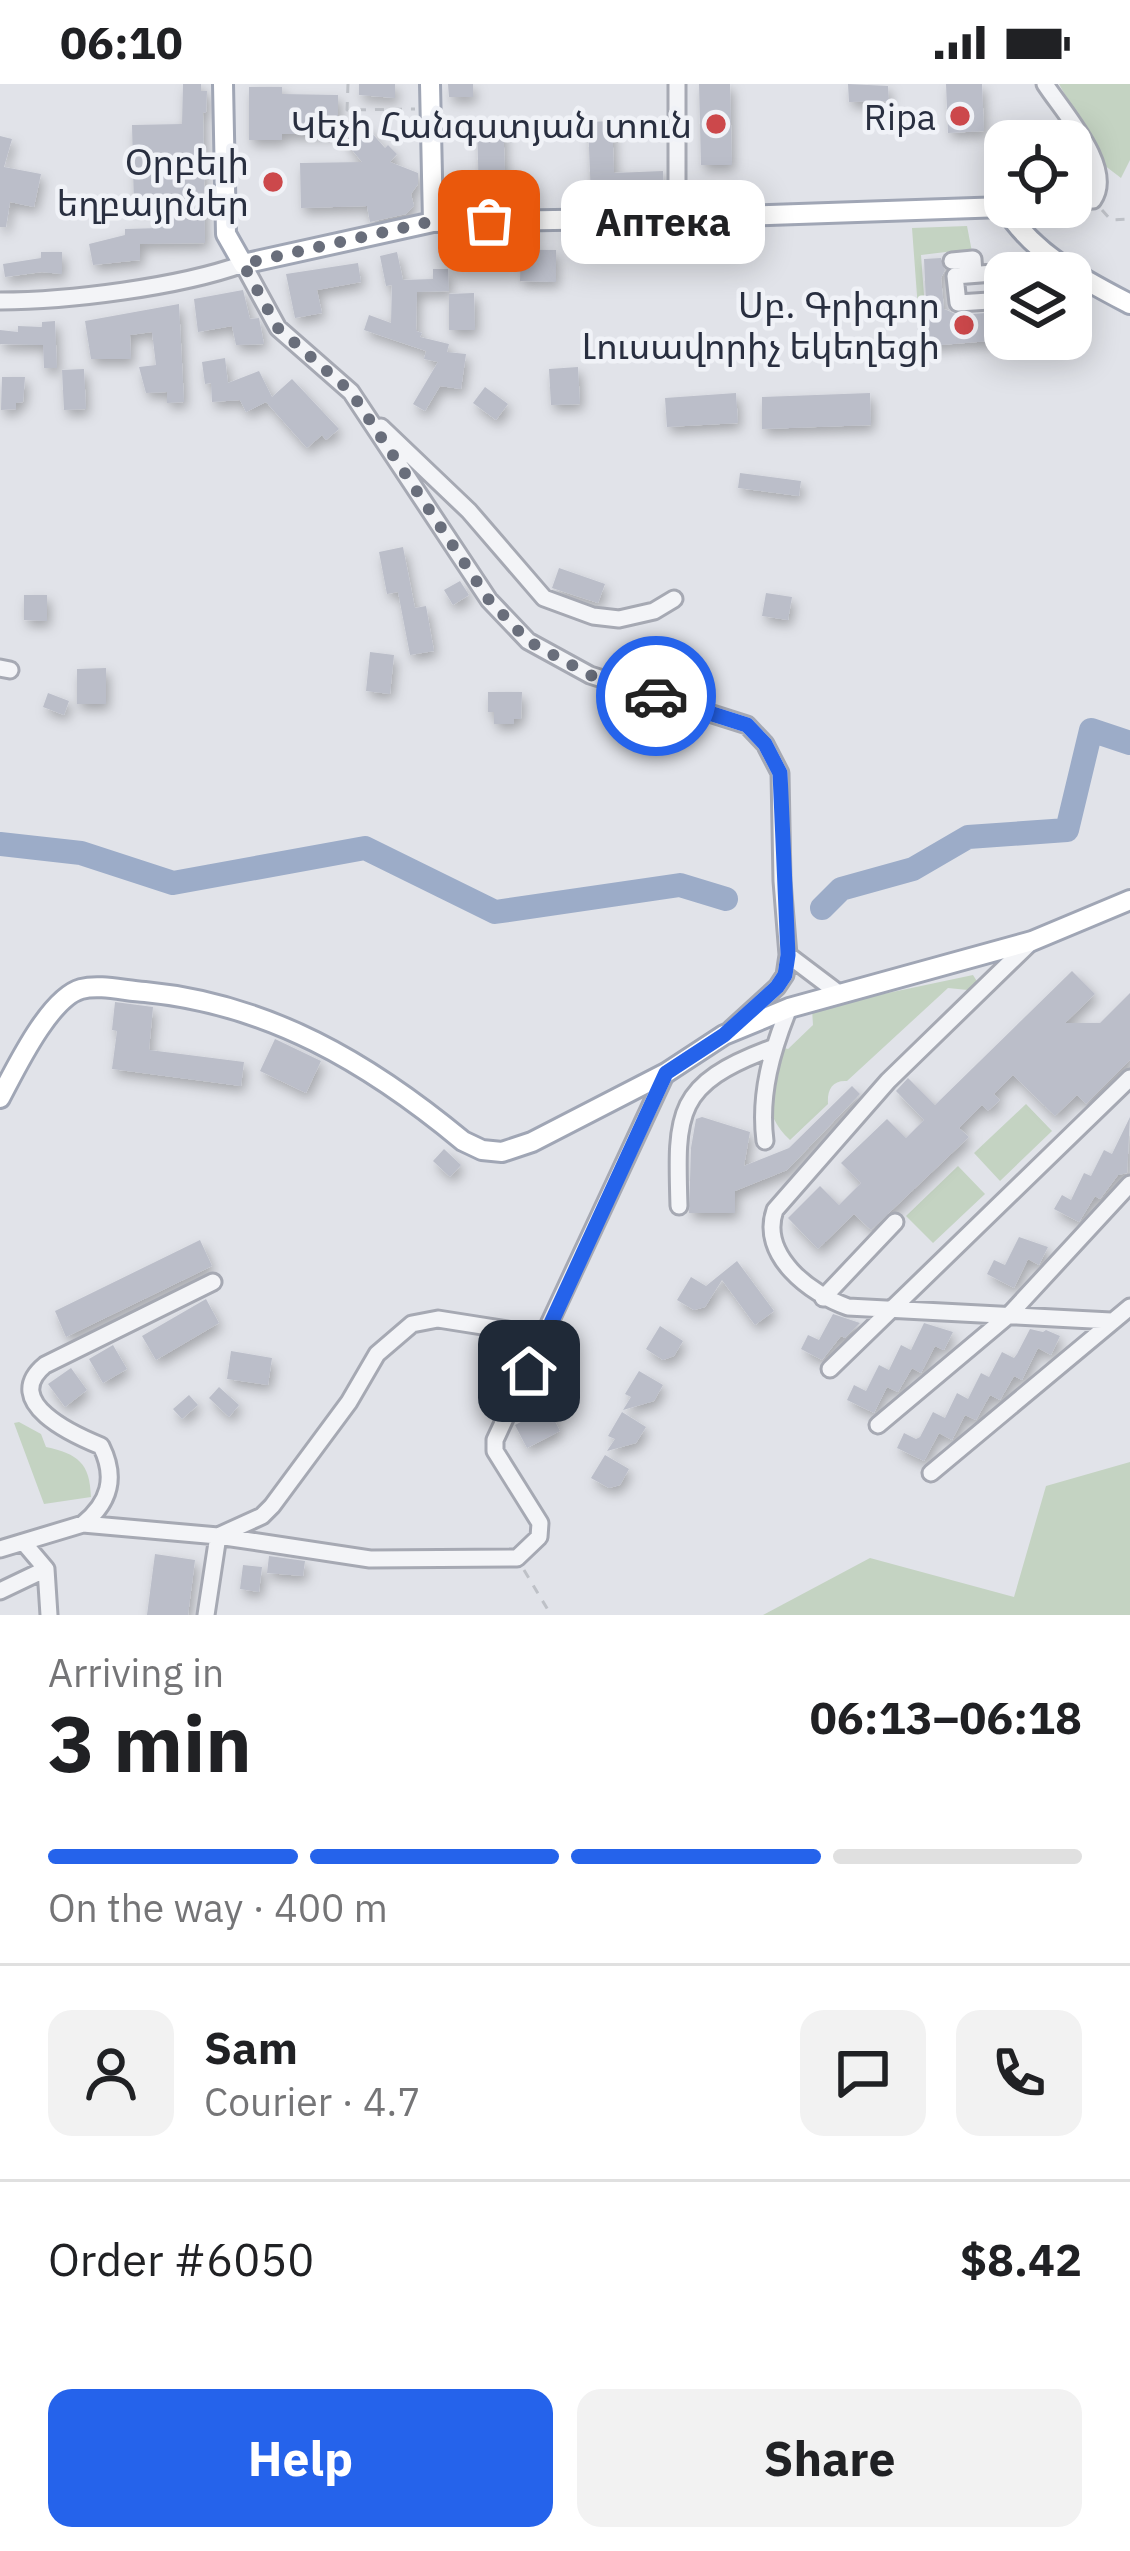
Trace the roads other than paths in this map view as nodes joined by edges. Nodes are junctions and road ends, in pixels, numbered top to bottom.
1 (223, 84) edge
2 (430, 84) edge
3 (676, 84) edge
4 (1045, 84) edge
5 (1069, 120) edge
6 (1092, 155) edge
7 (1092, 200) edge
8 (984, 208) edge
9 (677, 218) junction
10 (433, 221) junction
11 (1017, 228) edge
12 (1046, 252) edge
13 (952, 261) dead end
14 (243, 264) junction
15 (984, 273) edge
16 (974, 274) junction
17 (1092, 282) edge
18 (984, 300) edge
19 (0, 301) edge
20 (1130, 304) edge
21 (365, 413) junction
22 (674, 598) dead end
23 (1130, 900) edge
24 (1032, 941) junction
25 (788, 955) junction
26 (836, 992) junction
27 (789, 1008) junction
28 (724, 1035) junction
29 (772, 1048) junction
30 (666, 1073) junction
31 (1130, 1078) edge
32 (0, 1098) edge
33 (765, 1141) dead end
34 (1130, 1184) edge
35 (679, 1206) dead end
36 (895, 1222) dead end
37 (213, 1282) dead end
38 (823, 1298) junction
39 (1130, 1307) edge
40 (892, 1311) junction
41 (1009, 1315) junction
42 (1111, 1321) junction
43 (545, 1336) junction
44 (830, 1369) dead end
45 (878, 1425) dead end
46 (931, 1473) dead end
47 (83, 1524) junction
48 (218, 1536) junction
49 (24, 1543) junction
50 (0, 1546) edge
51 (46, 1569) junction
52 (0, 1591) edge
53 (49, 1615) edge
54 (206, 1615) edge

1 - 14 main road
2 - 10 main road
3 - 9 street
4 - 5 street
6 - 7 street
8 - 9 main road
9 - 10 main road
10 - 14 main road
11 - 12 main road
13 - 16 street
14 - 19 street
14 - 21 street
15 - 16 street
16 - 18 street
17 - 20 main road
21 - 22 street
21 - 25 street
23 - 24 main road
24 - 26 main road
24 - 38 street
25 - 26 street
25 - 28 street
26 - 27 main road
27 - 28 main road
27 - 29 street
28 - 30 main road
29 - 33 street
29 - 35 street
30 - 32 main road
30 - 43 street
31 - 40 street
34 - 41 street
36 - 38 street
37 - 47 street
38 - 40 street
39 - 42 street
40 - 41 street
40 - 44 street
41 - 42 street
41 - 45 street
42 - 46 street
43 - 48 street
43 - 48 street
47 - 48 street
47 - 49 street
48 - 54 street
49 - 50 street
49 - 51 street
51 - 52 street
51 - 53 street

